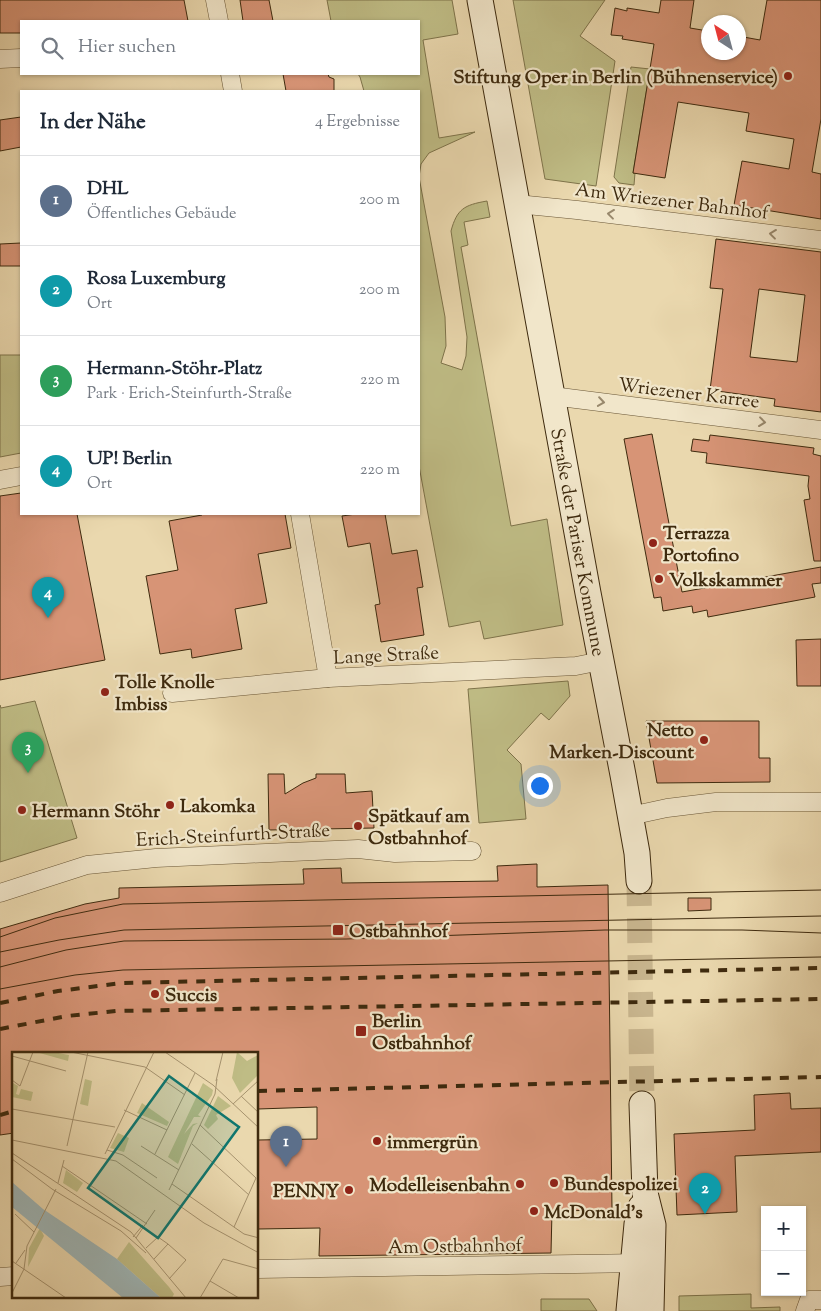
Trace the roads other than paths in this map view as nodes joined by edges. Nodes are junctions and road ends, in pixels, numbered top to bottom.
1 (215, 0) edge
2 (480, 0) edge
3 (219, 20) edge
4 (0, 58) edge
5 (20, 58) edge
6 (230, 75) edge
7 (233, 90) edge
8 (517, 204) junction
9 (821, 240) edge
10 (552, 396) junction
11 (821, 430) edge
12 (20, 476) edge
13 (0, 480) edge
14 (300, 515) edge
15 (602, 661) junction
16 (328, 678) junction
17 (172, 693) dead end
18 (821, 802) edge
19 (630, 816) junction
20 (472, 852) dead end
21 (639, 881) tunnel mouth
22 (0, 893) edge
23 (642, 1104) tunnel mouth
24 (643, 1263) junction
25 (259, 1269) edge
26 (821, 1300) edge
27 (629, 1311) edge
28 (651, 1311) edge
29 (804, 1311) edge

1 - 3 street
2 - 8 street, Straße der Pariser Kommune
4 - 5 street
6 - 7 street
9 -> 8 street, Am Wriezener Bahnhof
8 - 10 street, Straße der Pariser Kommune
10 -> 11 street, Wriezener Karree
10 - 15 street, Straße der Pariser Kommune
12 - 13 street
14 - 16 street
15 - 16 street, Lange Straße
15 - 19 street, Straße der Pariser Kommune
16 - 17 street, Lange Straße
18 - 19 street
19 - 21 street, Straße der Pariser Kommune
20 - 22 street, Erich-Steinfurth-Straße
23 - 24 street
24 - 25 street, Am Ostbahnhof
24 - 27 street
24 - 28 street
26 - 29 street

